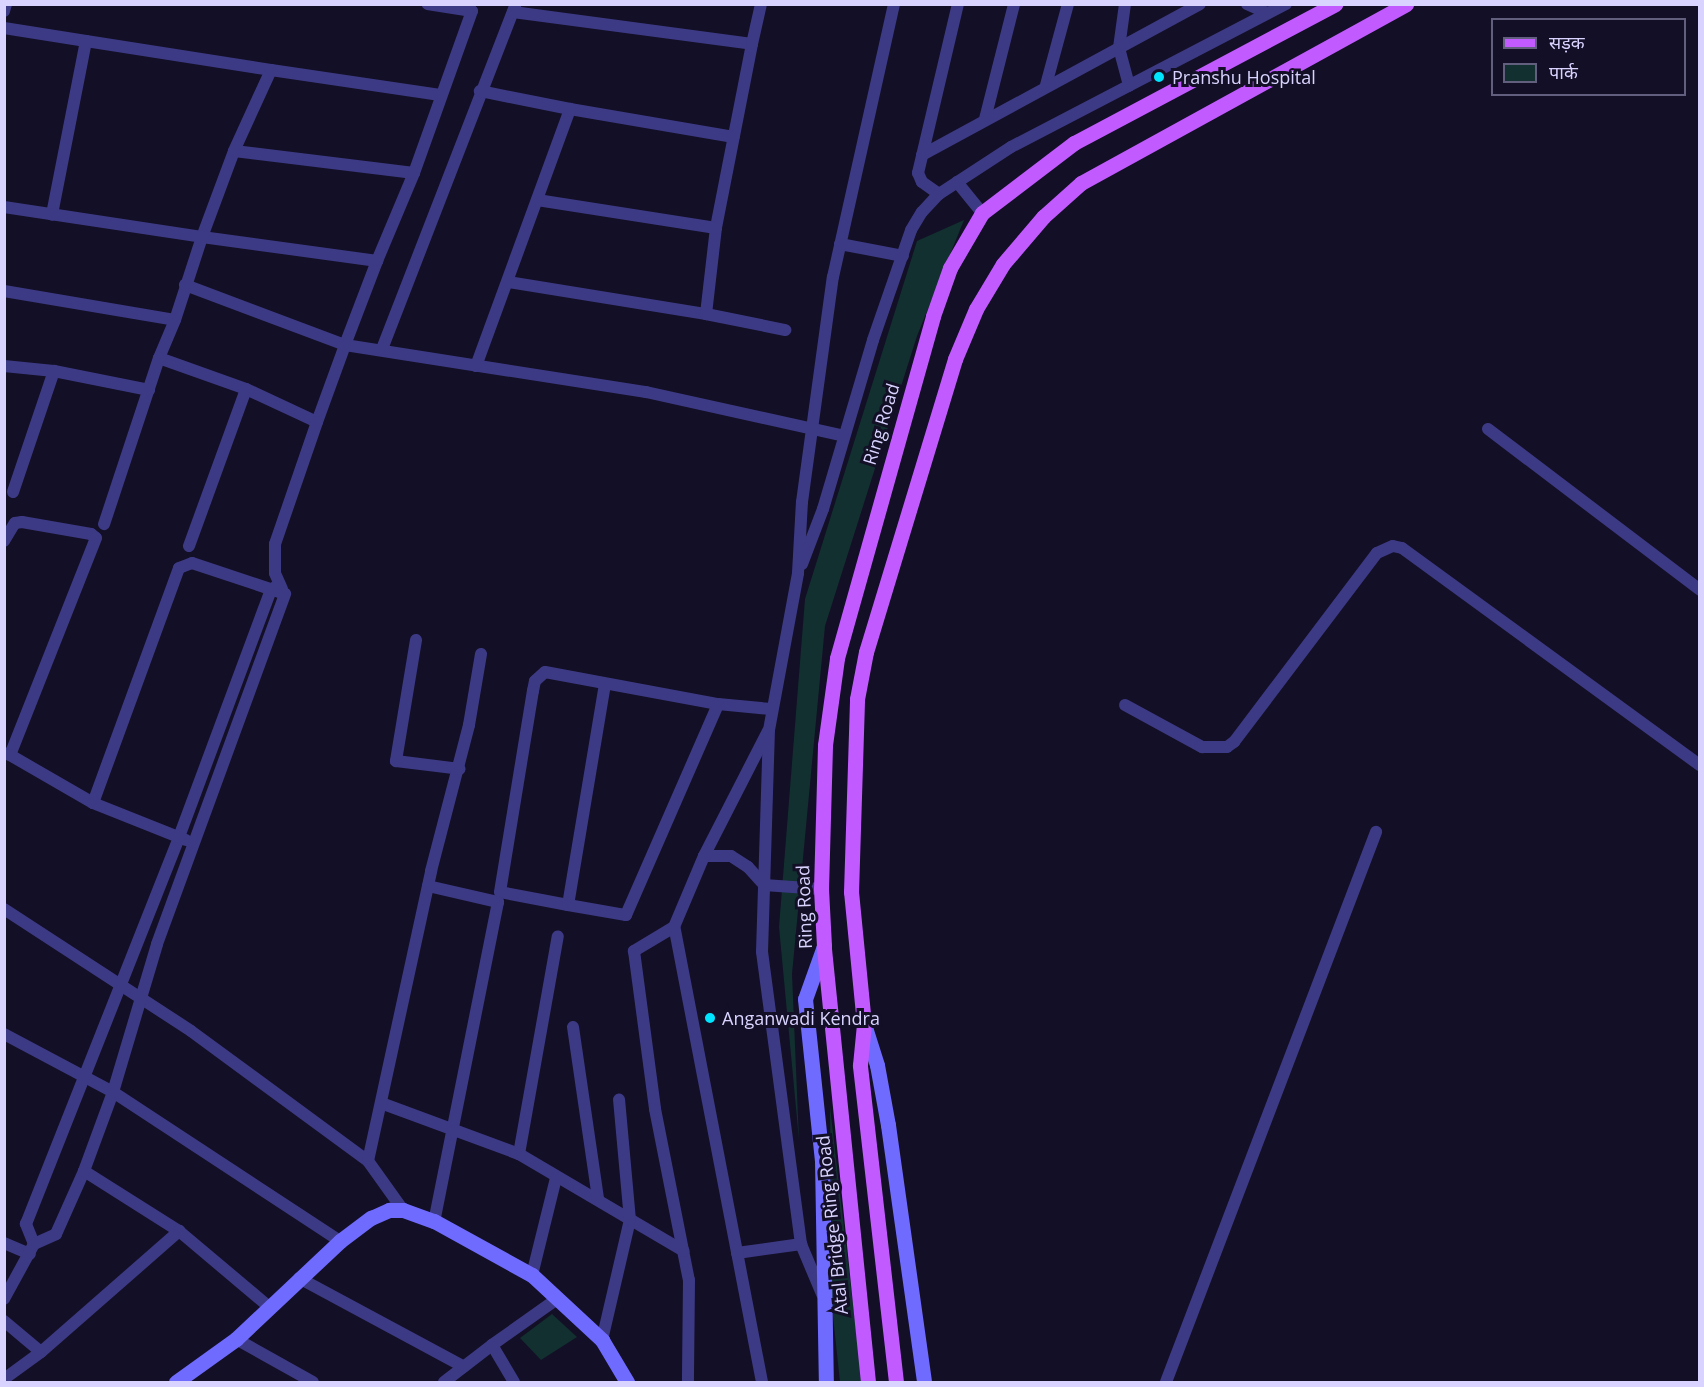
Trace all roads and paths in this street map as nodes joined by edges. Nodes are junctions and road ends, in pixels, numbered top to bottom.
1 (6, 4) edge
2 (428, 4) edge
3 (761, 4) edge
4 (894, 4) edge
5 (958, 4) edge
6 (1014, 4) edge
7 (1068, 4) edge
8 (1125, 4) edge
9 (1200, 4) edge
10 (1247, 4) edge
11 (1286, 4) edge
12 (1335, 4) edge
13 (1406, 4) edge
14 (473, 8) edge
15 (514, 8) edge
16 (1387, 9) edge
17 (4, 11) edge
18 (1267, 13) junction
19 (4, 28) edge
20 (86, 41) junction
21 (752, 44) junction
22 (1119, 48) junction
23 (270, 70) junction
24 (1046, 85) junction
25 (1129, 86) junction
26 (480, 91) junction
27 (440, 95) junction
28 (570, 109) junction
29 (985, 119) junction
30 (734, 136) junction
31 (234, 152) junction
32 (922, 154) junction
33 (414, 173) junction
34 (957, 182) junction
35 (939, 194) junction
36 (537, 200) junction
37 (4, 207) edge
38 (982, 213) junction
39 (52, 214) junction
40 (716, 228) junction
41 (202, 237) junction
42 (840, 244) junction
43 (903, 256) junction
44 (377, 261) junction
45 (508, 282) junction
46 (186, 285) junction
47 (4, 291) edge
48 (706, 314) junction
49 (175, 320) junction
50 (785, 330) dead end
51 (345, 345) junction
52 (382, 349) junction
53 (159, 358) junction
54 (4, 366) edge
55 (476, 366) junction
56 (54, 371) junction
57 (246, 388) junction
58 (149, 390) junction
59 (317, 422) junction
60 (812, 428) junction
61 (1488, 429) dead end
62 (844, 436) junction
63 (13, 492) dead end
64 (104, 524) dead end
65 (4, 541) edge
66 (189, 546) dead end
67 (798, 573) junction
68 (278, 589) junction
69 (1700, 590) edge
70 (416, 640) dead end
71 (481, 654) dead end
72 (605, 684) junction
73 (718, 704) junction
74 (1125, 705) dead end
75 (771, 709) junction
76 (769, 730) junction
77 (7, 754) edge
78 (1700, 765) edge
79 (460, 769) junction
80 (93, 802) junction
81 (1376, 832) dead end
82 (179, 837) junction
83 (195, 844) junction
84 (704, 856) junction
85 (764, 885) junction
86 (428, 886) junction
87 (821, 889) junction
88 (568, 905) junction
89 (4, 909) edge
90 (674, 927) junction
91 (141, 934) junction
92 (558, 936) dead end
93 (157, 944) junction
94 (824, 946) junction
95 (120, 987) junction
96 (141, 999) junction
97 (864, 1024) junction
98 (573, 1028) dead end
99 (4, 1034) edge
100 (836, 1064) joint
101 (84, 1078) junction
102 (113, 1092) junction
103 (619, 1099) dead end
104 (381, 1103) junction
105 (452, 1128) junction
106 (519, 1154) junction
107 (368, 1161) junction
108 (84, 1171) junction
109 (556, 1178) junction
110 (598, 1198) junction
111 (403, 1210) junction
112 (630, 1220) junction
113 (434, 1221) junction
114 (179, 1231) junction
115 (340, 1241) junction
116 (4, 1243) edge
117 (801, 1244) junction
118 (32, 1249) junction
119 (684, 1251) junction
120 (737, 1253) junction
121 (532, 1275) junction
122 (299, 1278) junction
123 (822, 1294) junction
124 (4, 1299) edge
125 (557, 1299) junction
126 (268, 1306) junction
127 (4, 1321) edge
128 (236, 1339) junction
129 (602, 1340) junction
130 (492, 1345) junction
131 (41, 1352) junction
132 (464, 1367) junction
133 (6, 1380) edge
134 (622, 1381) edge
135 (176, 1383) edge
136 (313, 1383) edge
137 (444, 1383) edge
138 (514, 1383) edge
139 (688, 1383) edge
140 (762, 1383) edge
141 (826, 1383) edge
142 (868, 1383) edge
143 (896, 1383) edge
144 (924, 1383) edge
145 (1166, 1383) edge

1 - 17 street
2 - 14 street
3 - 21 street
4 - 42 street
5 - 32 street
6 - 29 street
7 - 24 street
8 - 22 street
9 - 22 street
10 - 18 street
11 - 18 street
12 - 38 main road, Ring Road
13 - 16 main road
14 - 27 street
15 - 21 street
15 - 26 street
16 - 97 main road
18 - 25 street
19 - 20 street
20 - 23 street
20 - 39 street
21 - 30 street
22 - 24 street
22 - 25 street
23 - 27 street
23 - 31 street
24 - 29 street
25 - 34 street
26 - 28 street
26 - 52 street
27 - 33 street
28 - 30 street
28 - 36 street
29 - 32 street
30 - 40 street
31 - 33 street
31 - 41 street
32 - 35 street
33 - 44 street
34 - 35 street
34 - 38 street
35 - 43 street
36 - 40 street
36 - 45 street
37 - 39 street
38 - 87 main road, Ring Road
39 - 41 street
40 - 48 street
41 - 44 street
41 - 46 street
42 - 43 street
42 - 60 street
43 - 62 street
44 - 51 street
45 - 48 street
45 - 55 street
46 - 49 street
46 - 51 street
47 - 49 street
48 - 50 street
49 - 53 street
51 - 52 street
51 - 59 street
52 - 55 street
53 - 57 street
53 - 58 street
54 - 56 street
55 - 60 street
56 - 58 street
56 - 63 street
57 - 59 street
57 - 66 street
58 - 64 street
59 - 68 street
60 - 62 street
60 - 67 street
61 - 69 street
62 - 67 street
65 - 77 street
67 - 75 street
68 - 80 street
68 - 82 street
68 - 83 street
70 - 79 street
71 - 79 street
72 - 73 street
72 - 88 street
72 - 88 street
73 - 75 street
73 - 88 street
74 - 78 street
75 - 76 street
76 - 84 street
76 - 85 street
77 - 80 street
79 - 86 street
80 - 82 street
81 - 145 street
82 - 83 street
82 - 91 street
83 - 93 street
84 - 85 street
84 - 90 street
85 - 87 street
85 - 117 street
86 - 104 street
86 - 105 street
87 - 94 main road, Ring Road
89 - 95 street
90 - 119 street
90 - 120 street
91 - 93 street
91 - 95 street
92 - 106 street
93 - 96 street
94 - 100 main road, Ring Road
94 - 123 street
95 - 96 street
95 - 101 street
96 - 102 street
96 - 107 street
97 - 143 main road
97 - 144 street
98 - 110 street
99 - 101 street
100 - 142 main road, Atal Bridge Ring Road
101 - 102 street
101 - 118 street
102 - 108 street
102 - 115 street
103 - 112 street
104 - 105 street
104 - 107 street
105 - 106 street
105 - 113 street
106 - 109 street
107 - 111 street
108 - 114 street
108 - 118 street
109 - 110 street
109 - 121 street
110 - 112 street
111 - 113 street
111 - 115 street
112 - 119 street
112 - 129 street
113 - 121 street
114 - 126 street
114 - 131 street
115 - 122 street
116 - 118 street
117 - 120 street
117 - 123 street
118 - 124 street
119 - 139 street
120 - 140 street
121 - 125 street
122 - 126 street
122 - 132 street
123 - 141 street
125 - 129 street
125 - 130 street
126 - 128 street
127 - 131 street
128 - 135 street
128 - 136 street
129 - 134 street
130 - 132 street
130 - 138 street
131 - 133 street
132 - 137 street

